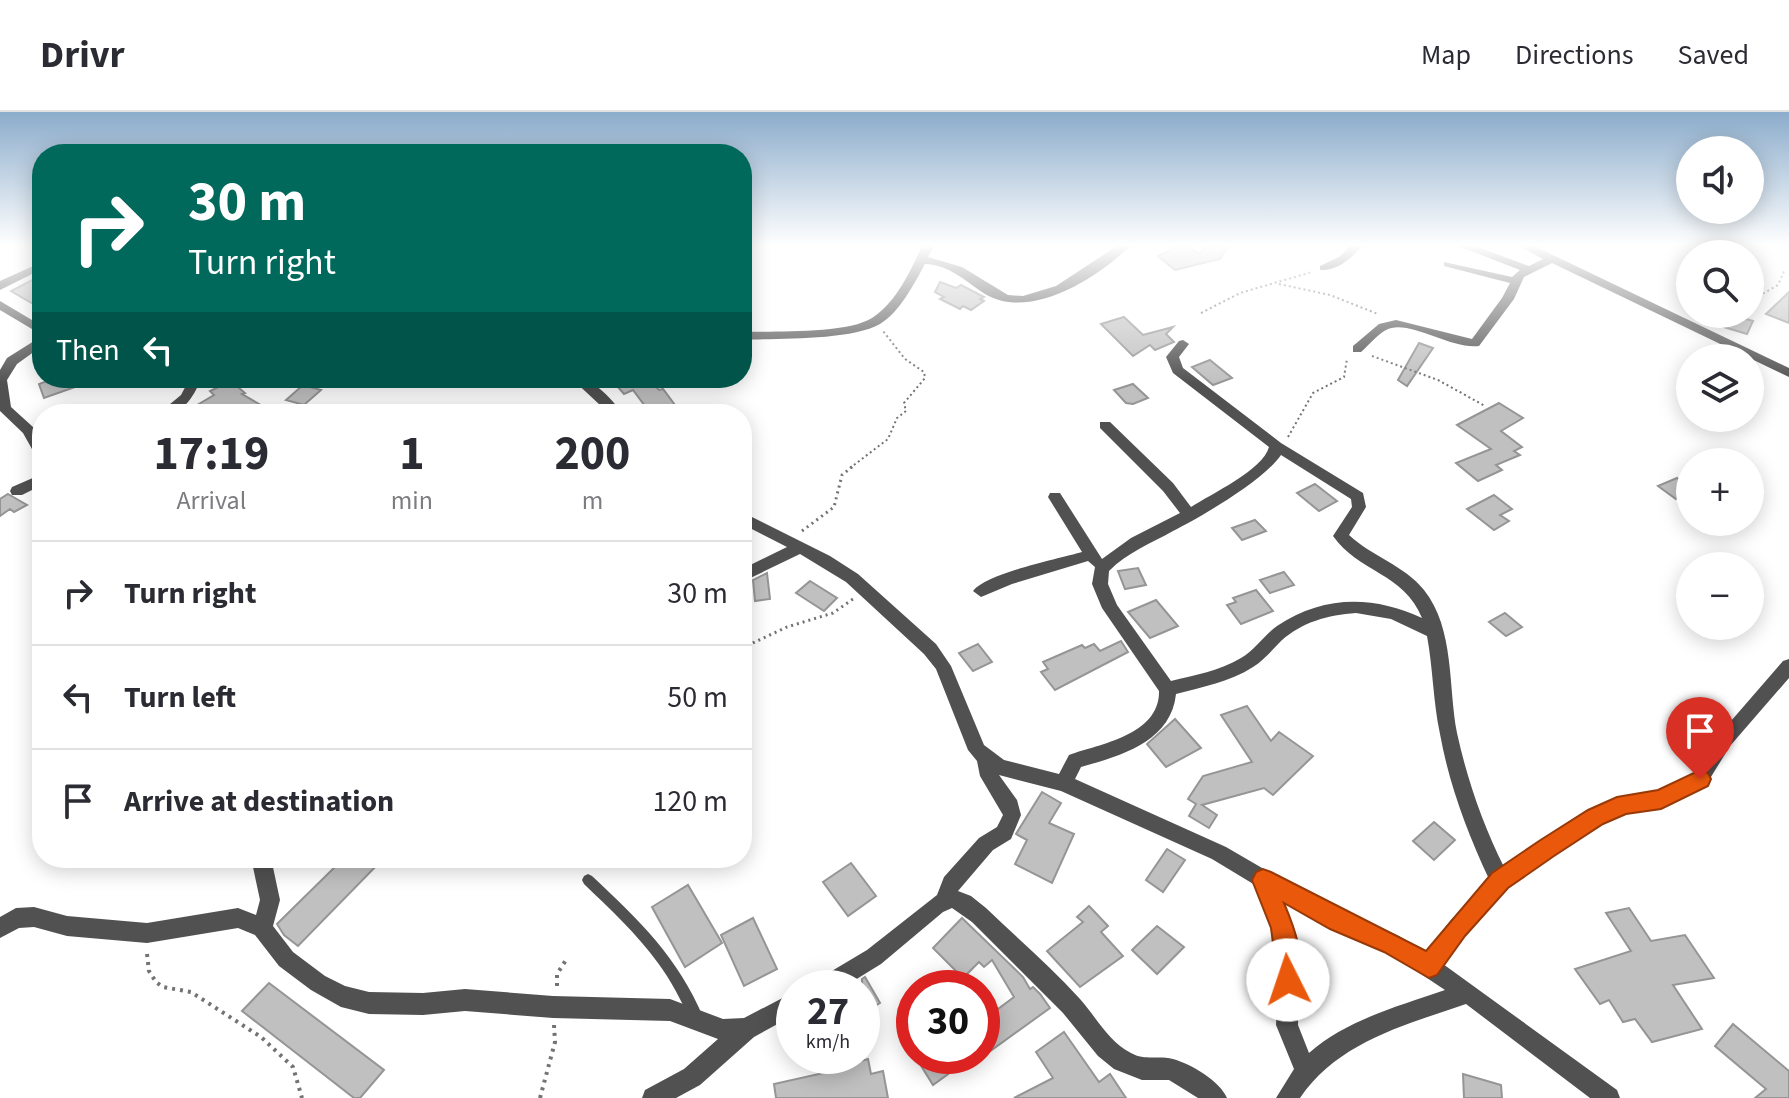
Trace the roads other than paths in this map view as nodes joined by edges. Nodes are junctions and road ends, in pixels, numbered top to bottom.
1 (899, 292) edge
2 (992, 292) edge
3 (1044, 292) edge
4 (1511, 292) edge
5 (1620, 292) edge
6 (0, 305) edge
7 (32, 325) edge
8 (752, 335) edge
9 (1183, 344) dead end
10 (32, 347) edge
11 (1357, 349) road end
12 (1789, 373) edge
13 (192, 388) edge
14 (588, 388) edge
15 (176, 404) edge
16 (605, 404) edge
17 (1105, 425) dead end
18 (32, 437) edge
19 (1278, 447) junction
20 (32, 484) edge
21 (17, 491) dead end
22 (1055, 497) dead end
23 (1188, 514) junction
24 (752, 522) edge
25 (794, 545) junction
26 (1090, 555) junction
27 (1102, 569) junction
28 (752, 570) edge
29 (981, 591) dead end
30 (1432, 631) junction
31 (1789, 666) edge
32 (1167, 689) junction
33 (986, 759) junction
34 (1064, 783) junction
35 (263, 868) edge
36 (588, 880) dead end
37 (1263, 880) junction
38 (1500, 881) junction
39 (944, 901) junction
40 (5, 922) edge
41 (262, 928) junction
42 (1429, 966) junction
43 (852, 970) edge
44 (1468, 993) junction
45 (776, 1013) edge
46 (697, 1021) junction
47 (746, 1029) junction
48 (1306, 1072) junction
49 (653, 1098) edge
50 (1216, 1098) edge
51 (1287, 1098) edge
52 (1609, 1098) edge

1 - 8 street
2 - 3 street
4 - 11 street
5 - 12 street
6 - 7 street
9 - 19 street
10 - 18 street
13 - 15 street
14 - 16 street
17 - 23 street
19 - 23 street
19 - 30 street
20 - 21 street
22 - 26 street
23 - 27 street
24 - 25 street
25 - 28 street
25 - 33 street
26 - 27 street
26 - 29 street
27 - 32 street
30 - 32 street
30 - 38 street
31 - 38 street
32 - 34 street
33 - 34 street
33 - 39 street
34 - 37 street
35 - 41 street
36 - 46 lane
37 - 42 street
37 - 48 street
38 - 42 street
39 - 43 street
39 - 50 street
40 - 41 street
41 - 46 street
42 - 44 street
44 - 48 street
44 - 52 street
45 - 47 street
46 - 47 street
47 - 49 street
48 - 51 street

